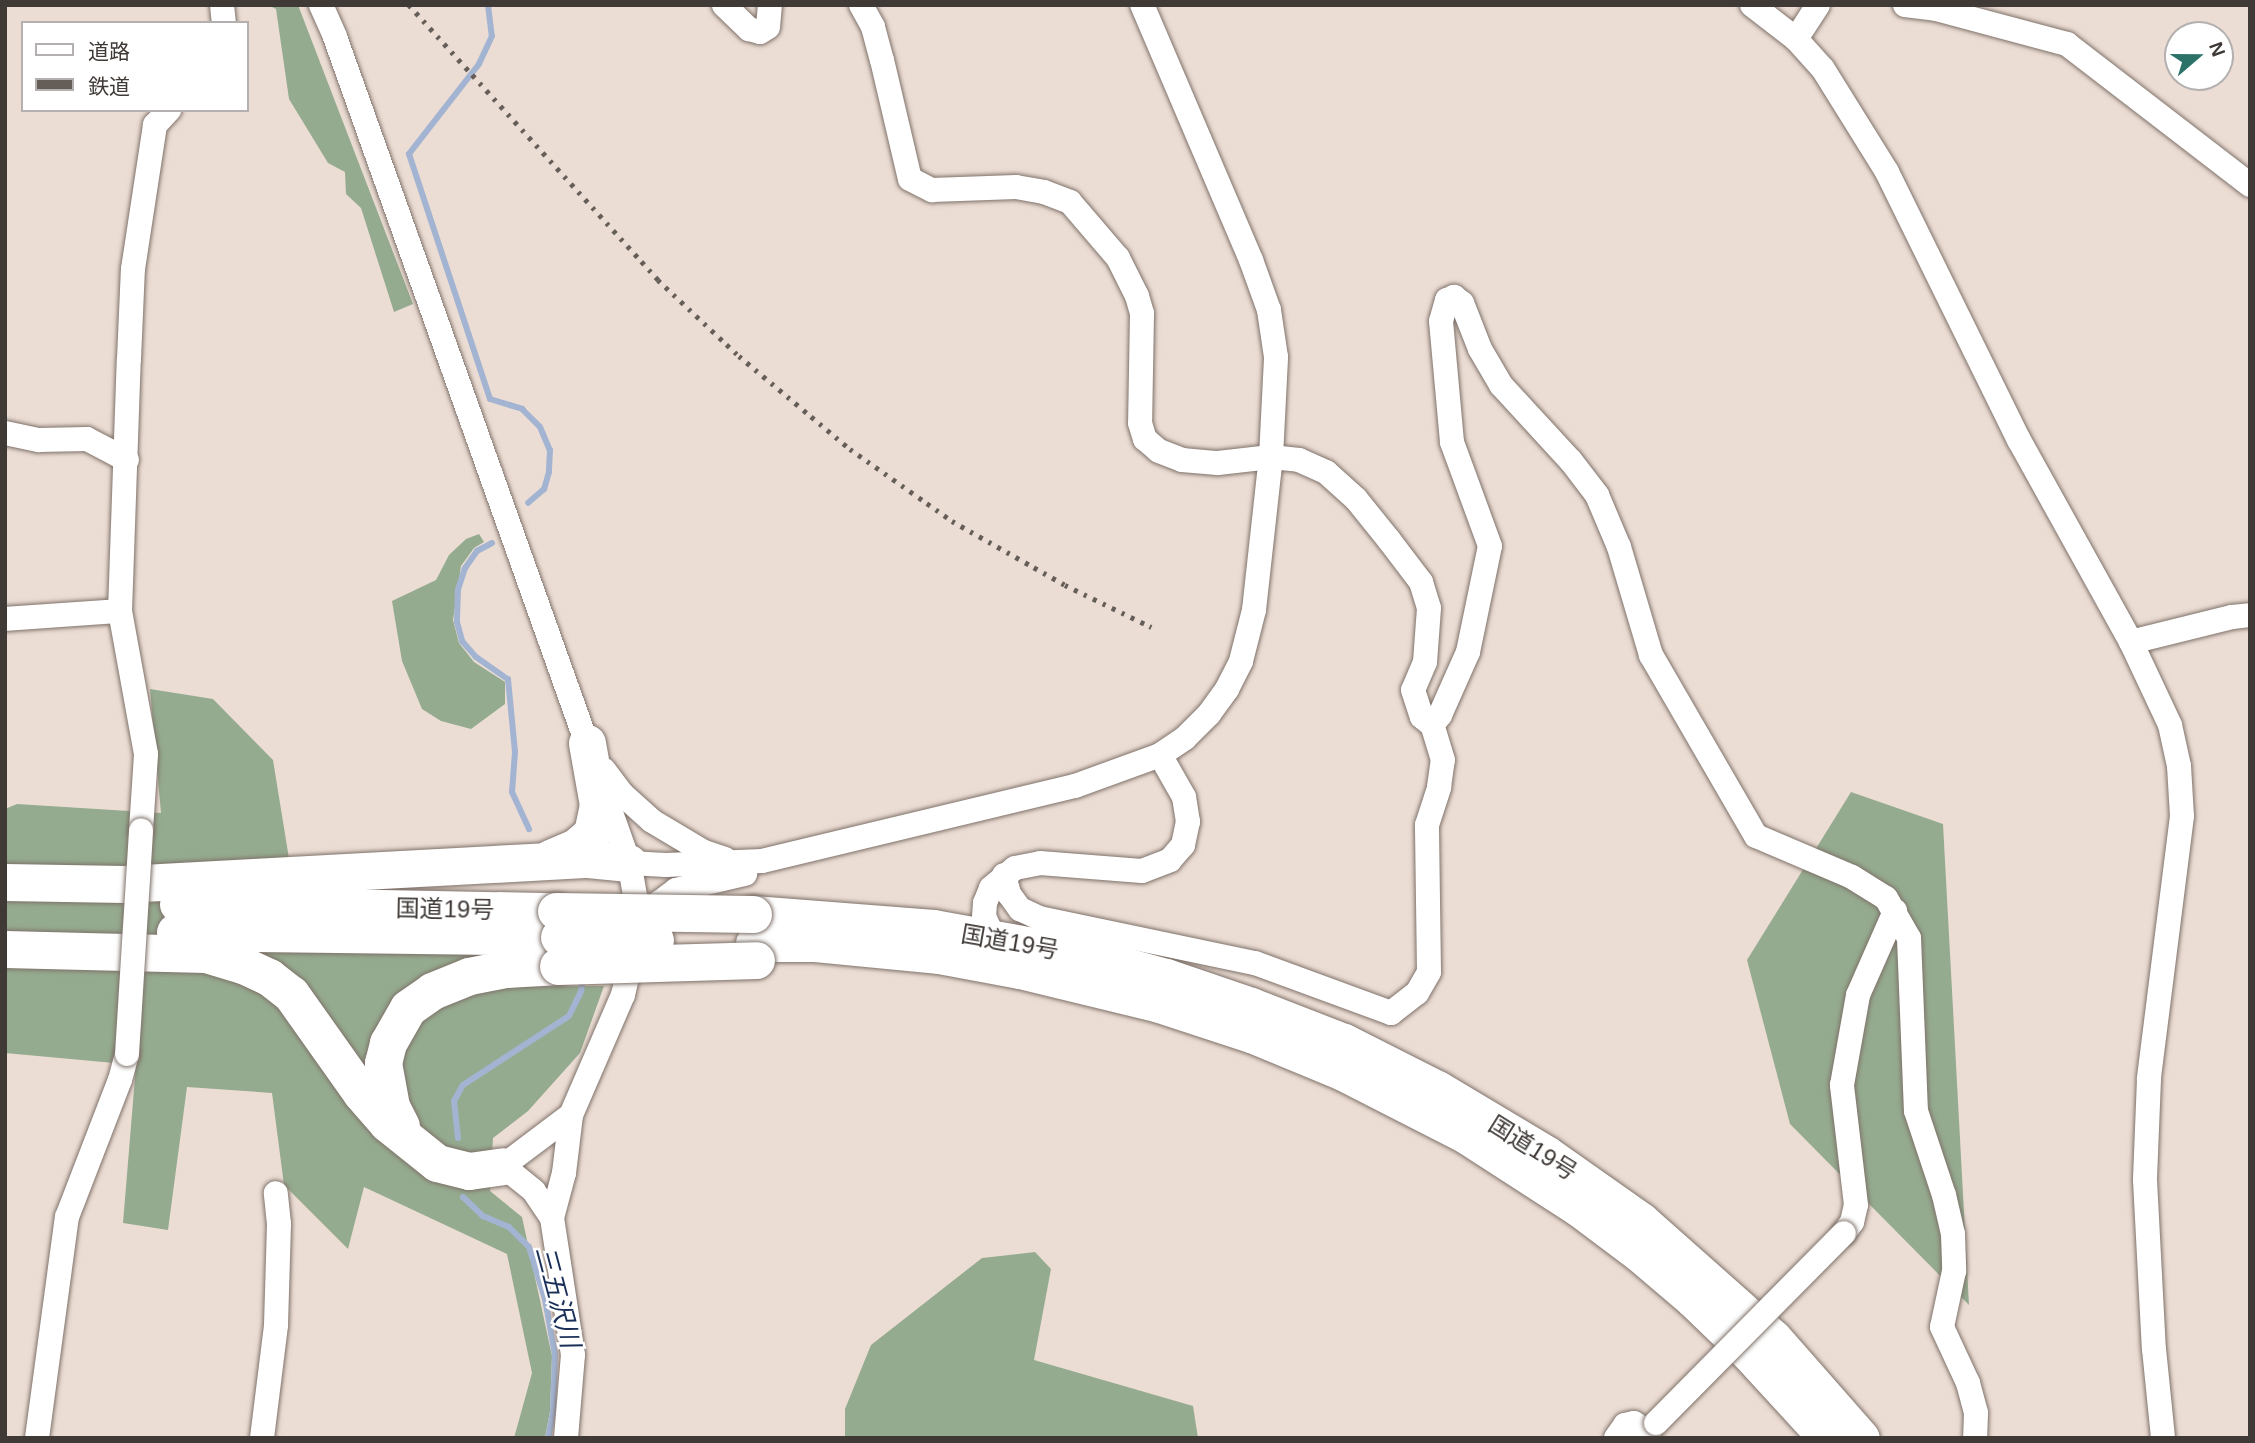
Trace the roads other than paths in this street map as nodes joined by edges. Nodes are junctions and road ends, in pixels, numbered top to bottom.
1 (321, 5) edge
2 (724, 5) edge
3 (769, 5) edge
4 (861, 5) edge
5 (1142, 5) edge
6 (1752, 5) edge
7 (1818, 5) edge
8 (1905, 5) edge
9 (1941, 7) edge
10 (1796, 39) junction
11 (167, 112) edge
12 (2250, 185) edge
13 (5, 432) edge
14 (1271, 457) junction
15 (127, 460) junction
16 (120, 611) junction
17 (2250, 615) edge
18 (5, 619) edge
19 (2131, 642) junction
20 (1432, 725) junction
21 (587, 743) junction
22 (1160, 755) junction
23 (539, 861) junction
24 (762, 861) junction
25 (732, 862) junction
26 (629, 863) junction
27 (1004, 875) junction
28 (5, 882) edge
29 (5, 900) edge
30 (1895, 911) junction
31 (5, 931) edge
32 (558, 938) junction
33 (994, 938) junction
34 (754, 939) junction
35 (5, 949) edge
36 (618, 1007) junction
37 (571, 1115) junction
38 (407, 1140) junction
39 (503, 1166) junction
40 (276, 1193) dead end
41 (552, 1218) junction
42 (1651, 1431) edge
43 (37, 1438) edge
44 (262, 1438) edge
45 (566, 1438) edge
46 (1616, 1438) edge
47 (1827, 1438) edge
48 (1861, 1438) edge
49 (1975, 1438) edge
50 (2163, 1438) edge

1 - 21 street
2 - 3 street
4 - 14 street
5 - 14 street
6 - 10 street
7 - 10 street
8 - 9 street
9 - 12 street
10 - 19 street
11 - 15 street
13 - 15 street
14 - 20 street
14 - 22 street
15 - 16 street
16 - 18 street
16 - 43 street, bridge
17 - 19 street
19 - 50 street
20 - 27 street
20 - 30 street
21 - 23 highway
21 - 25 street
21 - 26 street
22 - 24 street
22 - 27 street
23 - 26 highway
23 - 28 highway
24 - 25 street
24 - 36 street
25 - 26 street
26 - 36 street
27 - 33 street
29 - 32 highway, 国道19号
30 - 42 street, bridge
30 - 49 street
31 - 32 highway, 国道19号
32 - 34 highway, 国道19号, bridge
32 - 34 highway, bridge
32 - 38 highway
33 - 34 highway, 国道19号
33 - 48 highway, 国道19号
34 - 47 highway, 国道19号
35 - 38 highway
36 - 37 street
37 - 39 street
37 - 41 street
38 - 39 highway
39 - 41 street
40 - 44 street
41 - 45 street
42 - 46 street

